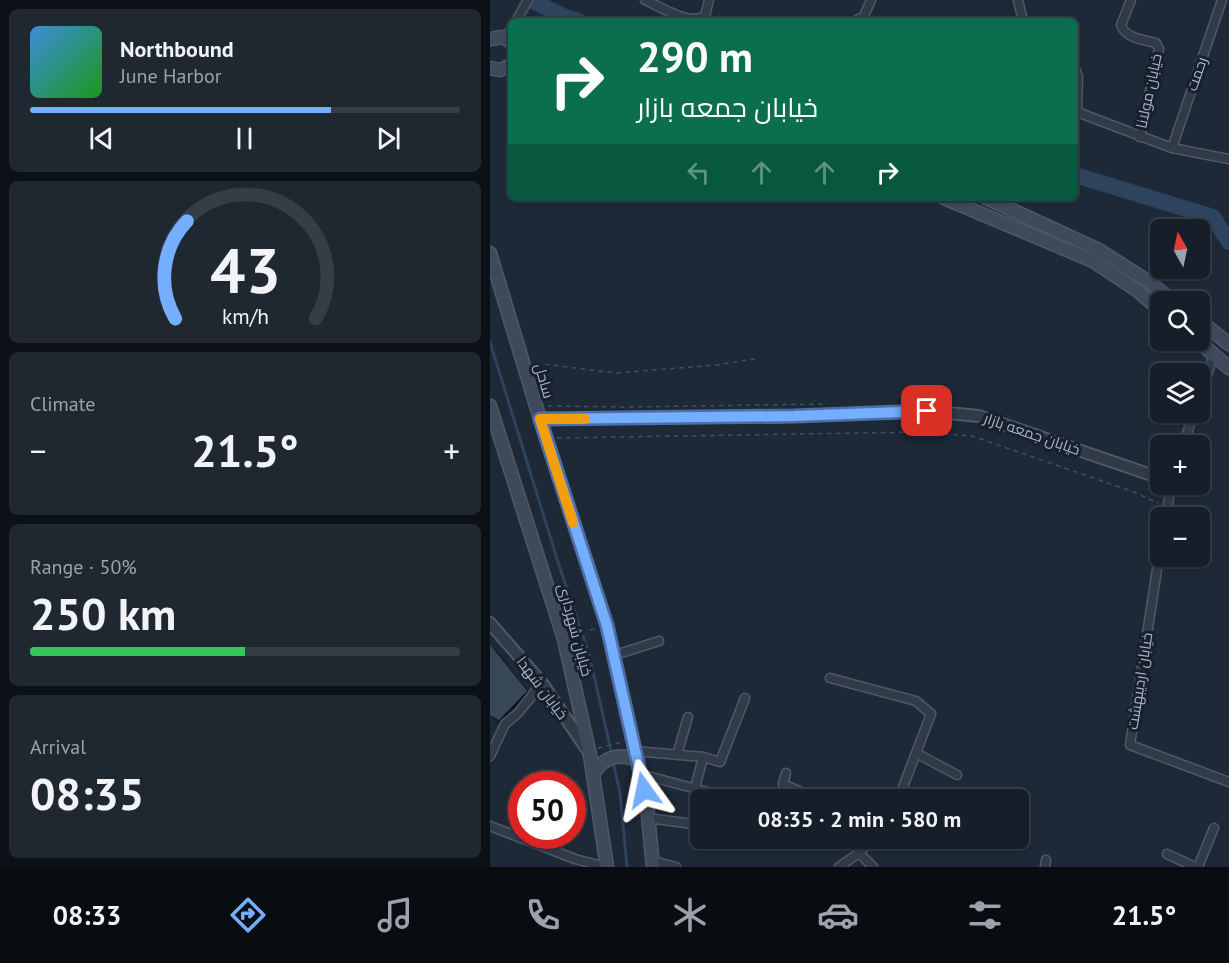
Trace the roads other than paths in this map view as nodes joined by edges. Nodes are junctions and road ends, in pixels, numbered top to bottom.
1 (528, 0) edge
2 (645, 0) edge
3 (709, 0) edge
4 (871, 0) edge
5 (1018, 0) edge
6 (1131, 0) edge
7 (1222, 0) edge
8 (518, 18) edge
9 (687, 18) edge
10 (700, 18) edge
11 (860, 18) edge
12 (1022, 18) edge
13 (508, 36) edge
14 (491, 38) edge
15 (1078, 113) edge
16 (1140, 137) junction
17 (1172, 148) junction
18 (1228, 159) edge
19 (951, 201) edge
20 (993, 201) edge
21 (1099, 250) junction
22 (490, 253) edge
23 (1093, 261) junction
24 (1160, 291) edge
25 (1150, 301) edge
26 (1210, 330) edge
27 (1228, 345) edge
28 (1210, 351) edge
29 (1214, 354) junction
30 (1210, 366) edge
31 (1228, 368) edge
32 (490, 406) edge
33 (540, 419) junction
34 (1150, 475) edge
35 (1157, 567) edge
36 (490, 623) edge
37 (658, 641) dead end
38 (612, 656) junction
39 (830, 678) dead end
40 (541, 683) junction
41 (745, 698) dead end
42 (688, 717) dead end
43 (590, 753) junction
44 (916, 753) junction
45 (677, 755) junction
46 (490, 756) edge
47 (636, 757) junction
48 (703, 757) junction
49 (786, 773) dead end
50 (593, 775) junction
51 (957, 776) dead end
52 (1228, 782) edge
53 (695, 788) junction
54 (699, 789) edge
55 (789, 789) edge
56 (902, 789) edge
57 (648, 818) junction
58 (690, 824) edge
59 (490, 826) edge
60 (1214, 828) dead end
61 (859, 849) edge
62 (863, 849) edge
63 (859, 853) junction
64 (1166, 854) dead end
65 (653, 864) edge
66 (607, 867) edge
67 (676, 867) edge
68 (839, 867) edge
69 (873, 867) edge
70 (1196, 867) edge

1 - 8 street
2 - 9 street
3 - 10 street
4 - 11 street
5 - 12 street
6 - 16 street, خیابان مولانا
7 - 17 street, رحمت
13 - 14 main road
15 - 16 street
16 - 17 street
17 - 18 street
19 - 23 main road
20 - 21 main road
21 - 23 main road
21 - 24 main road
22 - 33 main road, ساحل
23 - 25 main road
26 - 27 main road
28 - 29 main road
29 - 30 street
29 - 31 main road
32 - 43 main road, خیابان شهرداری
33 - 34 street, خیابان جمعه بازار
33 - 38 main road, ساحل
35 - 52 street, خیابان اردیبهشت
36 - 40 street, خیابان شهدا
37 - 38 street
38 - 47 main road, ساحل
39 - 44 street
40 - 43 street, خیابان شهدا
40 - 46 street
41 - 48 street
42 - 45 street
43 - 50 main road, خیابان شهرداری
44 - 51 street
44 - 56 street
45 - 47 street
45 - 48 street
47 - 50 main road
47 - 53 street
47 - 57 main road, ساحل
48 - 53 street
49 - 55 street
50 - 66 main road, خیابان شهرداری
53 - 54 street
57 - 58 street
57 - 65 main road, ساحل
59 - 66 street
60 - 70 street
61 - 63 street
62 - 63 street
63 - 68 street
63 - 69 street
64 - 70 street
65 - 67 street

